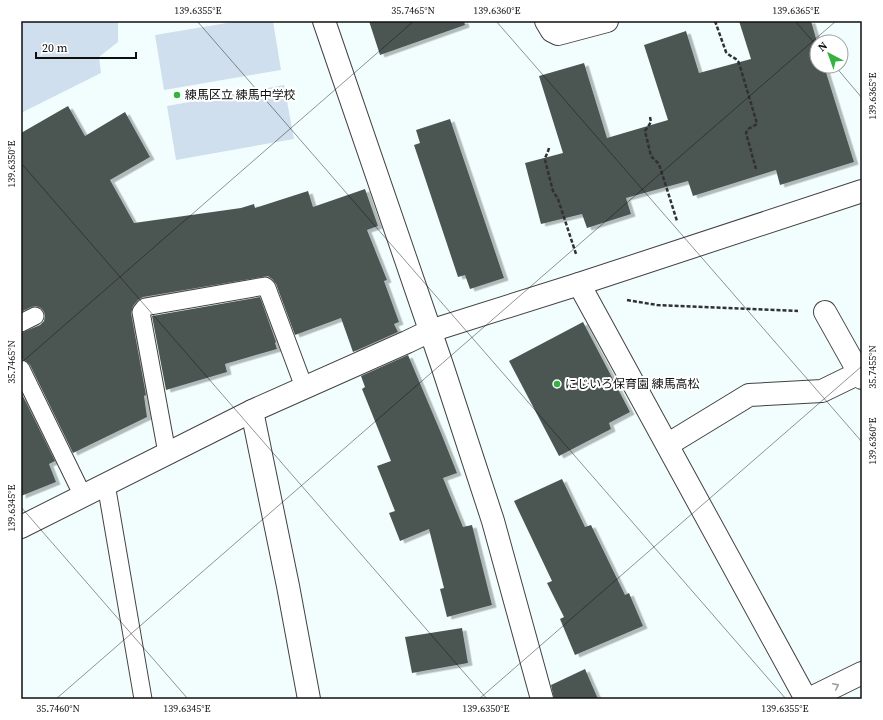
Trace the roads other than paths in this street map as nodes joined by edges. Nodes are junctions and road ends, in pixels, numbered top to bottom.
1 (324, 21) edge
2 (546, 21) edge
3 (607, 21) edge
4 (862, 191) edge
5 (582, 283) junction
6 (825, 312) road end
7 (430, 332) junction
8 (21, 369) edge
9 (861, 375) edge
10 (304, 387) junction
11 (252, 411) junction
12 (667, 445) junction
13 (167, 453) junction
14 (106, 484) junction
15 (83, 496) junction
16 (21, 527) edge
17 (862, 673) edge
18 (143, 699) edge
19 (309, 699) edge
20 (542, 699) edge
21 (808, 699) edge

1 - 7 street
2 - 3 street
4 - 5 street
5 - 7 street
5 - 12 street
6 - 9 street
7 - 10 street
7 - 20 street
8 - 15 lane
9 - 12 street
10 - 11 street
10 - 13 lane
11 - 13 street
11 - 19 street
12 - 21 street
13 - 14 street
14 - 15 street
14 - 18 lane
15 - 16 street
21 -> 17 street

